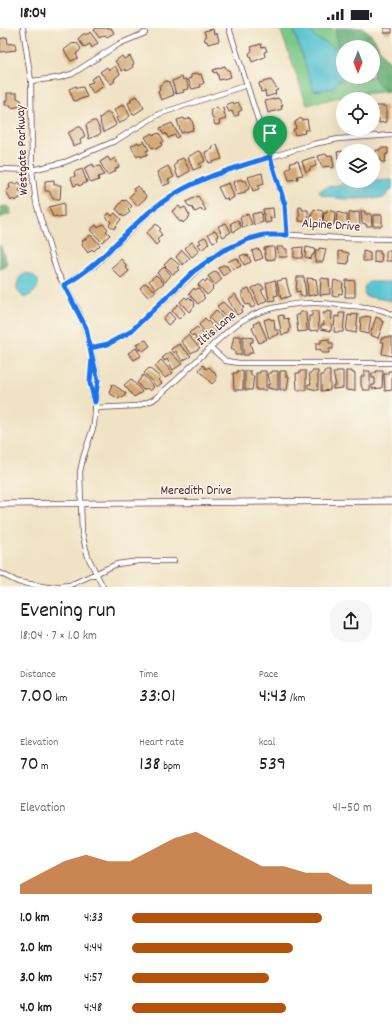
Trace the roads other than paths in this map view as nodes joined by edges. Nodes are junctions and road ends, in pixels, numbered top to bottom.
1 (23, 28) edge
2 (229, 28) edge
3 (145, 33) dead end
4 (31, 81) junction
5 (247, 85) junction
6 (392, 135) edge
7 (270, 157) junction
8 (0, 169) edge
9 (32, 170) junction
10 (287, 235) junction
11 (392, 239) edge
12 (64, 285) junction
13 (392, 315) edge
14 (90, 348) junction
15 (211, 348) junction
16 (92, 358) junction
17 (392, 363) edge
18 (95, 402) junction
19 (95, 408) junction
20 (392, 501) edge
21 (82, 503) junction
22 (0, 504) edge
23 (174, 561) dead end
24 (0, 573) edge
25 (98, 573) junction
26 (49, 587) edge
27 (104, 587) edge

1 - 4 street, Westgate Parkway
2 - 5 street
3 - 4 street
4 - 9 street, Westgate Parkway
5 - 7 street
5 - 9 street
6 - 7 street
7 - 10 street
7 - 12 street
8 - 9 street
9 - 12 street, Westgate Parkway
10 - 11 street, Alpine Drive
10 - 14 street, Alpine Drive
12 - 14 street, Westgate Parkway
13 - 15 street, Iltis Lane
14 - 16 street, Westgate Parkway
15 - 17 street
15 - 19 street, Iltis Lane
16 - 18 street, Westgate Parkway
16 - 18 street, Westgate Parkway
18 - 19 street, Westgate Parkway
19 - 21 street, Westgate Parkway
20 - 21 street, Meredith Drive
21 - 22 street, Meredith Drive
21 - 25 street, Westgate Parkway
23 - 25 street
24 - 26 street
25 - 26 street
25 - 27 street, Westgate Parkway

